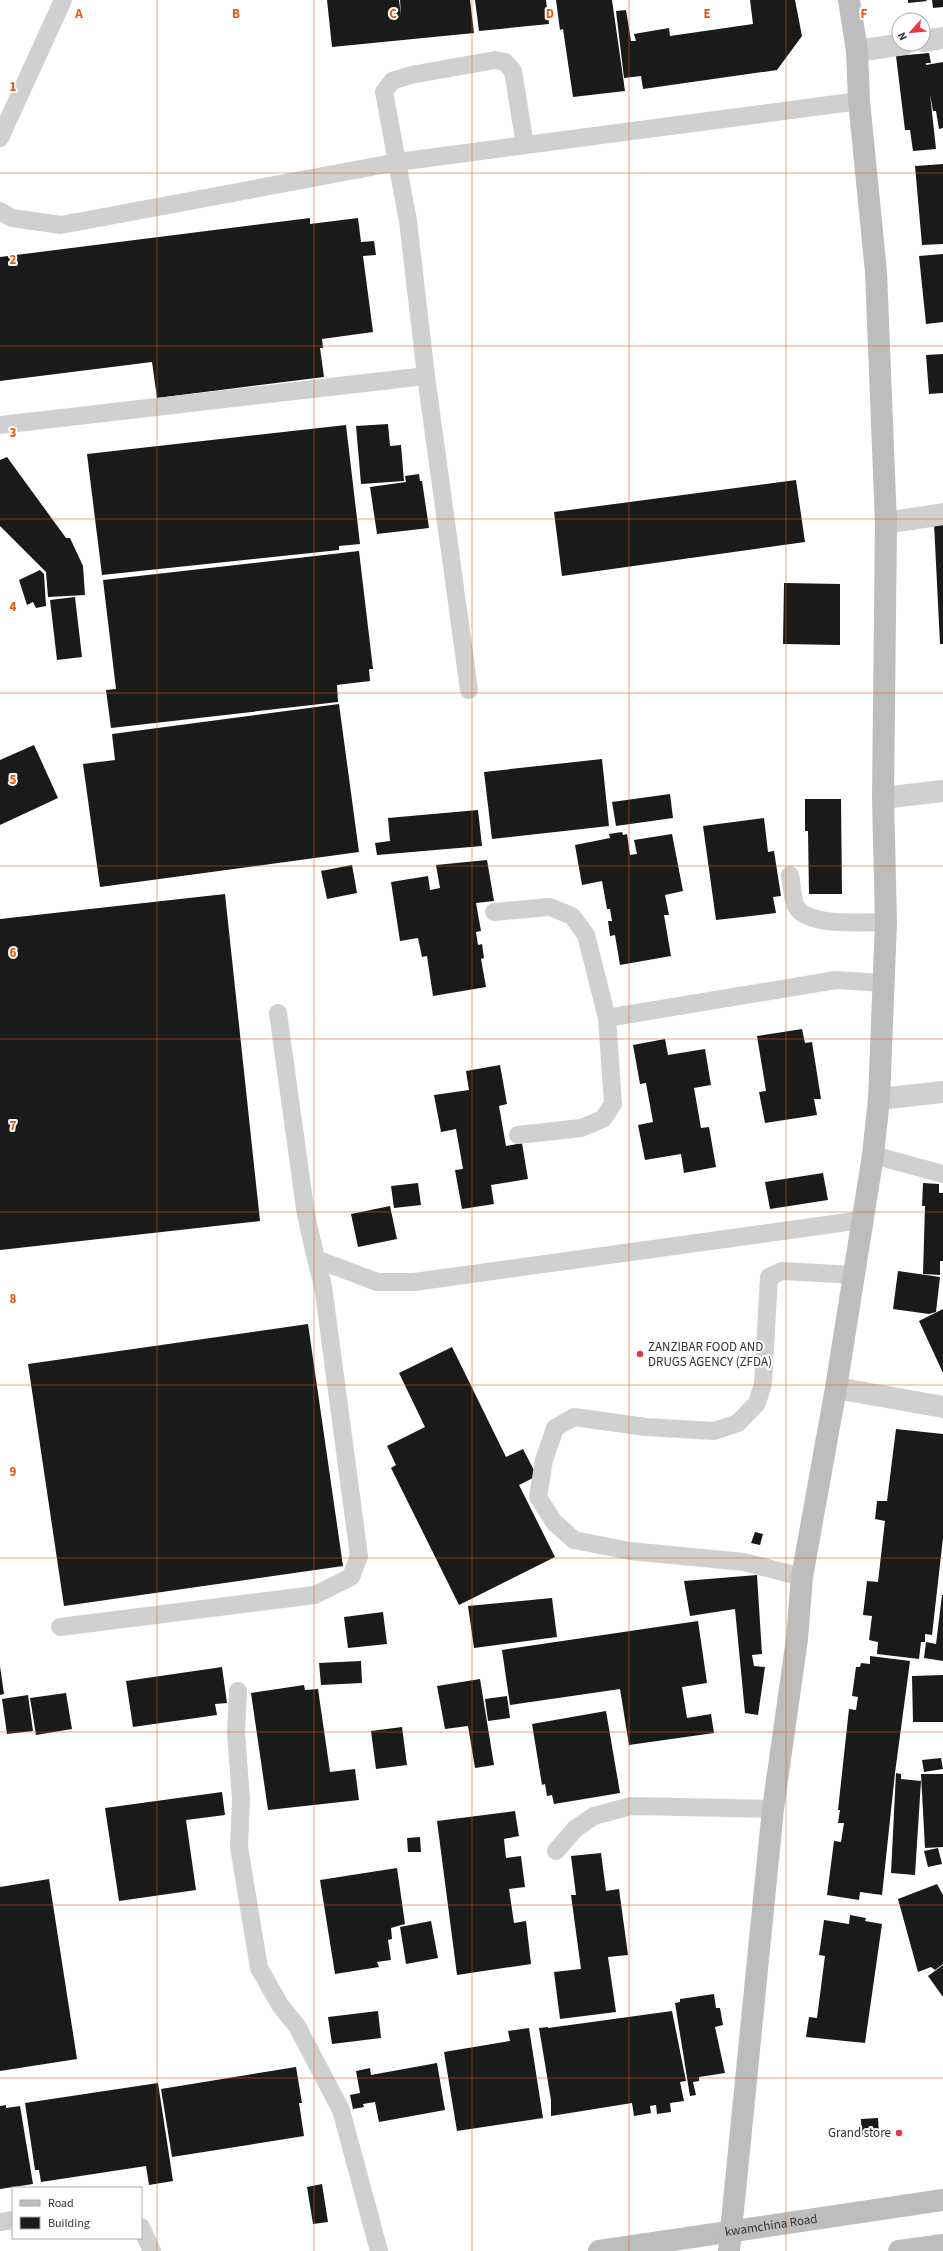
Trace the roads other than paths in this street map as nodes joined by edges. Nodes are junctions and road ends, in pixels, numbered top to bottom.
1 (63, 0) edge
2 (849, 0) edge
3 (943, 38) edge
4 (931, 40) edge
5 (891, 46) edge
6 (857, 51) junction
7 (859, 101) junction
8 (0, 138) edge
9 (525, 145) junction
10 (398, 162) junction
11 (0, 211) edge
12 (426, 376) junction
13 (0, 425) edge
14 (943, 514) edge
15 (886, 523) junction
16 (469, 690) dead end
17 (943, 791) edge
18 (883, 798) junction
19 (790, 875) dead end
20 (494, 912) dead end
21 (886, 922) junction
22 (883, 983) junction
23 (278, 1012) dead end
24 (607, 1018) junction
25 (943, 1092) edge
26 (879, 1099) junction
27 (518, 1135) dead end
28 (873, 1155) junction
29 (943, 1174) edge
30 (862, 1220) junction
31 (316, 1259) junction
32 (854, 1275) junction
33 (836, 1388) junction
34 (943, 1407) edge
35 (802, 1577) junction
36 (60, 1627) dead end
37 (238, 1691) dead end
38 (773, 1809) junction
39 (556, 1851) dead end
40 (943, 2200) edge
41 (12, 2220) edge
42 (0, 2222) edge
43 (142, 2229) edge
44 (730, 2241) edge
45 (943, 2245) edge
46 (152, 2251) edge
47 (379, 2251) edge
48 (599, 2251) edge
49 (899, 2251) edge

1 - 8 lane
2 - 6 street
3 - 4 street
5 - 6 street
6 - 7 street
7 - 9 lane
7 - 15 street
9 - 10 lane
9 - 10 lane
10 - 11 lane
10 - 12 lane
12 - 13 lane
12 - 16 lane
14 - 15 street
15 - 18 street
17 - 18 street
18 - 21 street
19 - 21 lane
20 - 24 lane
21 - 22 street
22 - 24 lane
22 - 26 street
23 - 31 lane
24 - 27 lane
25 - 26 street
26 - 28 street
28 - 29 lane
28 - 30 street
30 - 31 lane
30 - 32 street
31 - 36 lane
32 - 33 street
32 - 35 lane
33 - 34 street
33 - 35 street
35 - 38 street
37 - 47 lane
38 - 39 lane
38 - 44 street
40 - 44 street, kwamchina Road
41 - 42 lane
43 - 46 lane
44 - 48 street, kwamchina Road
45 - 49 street

